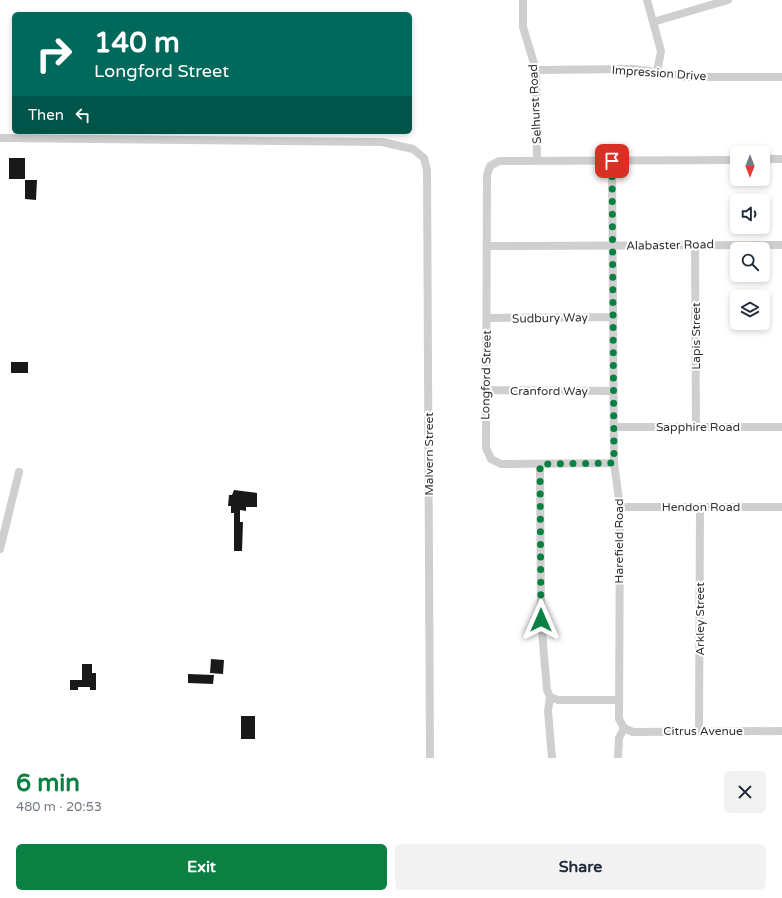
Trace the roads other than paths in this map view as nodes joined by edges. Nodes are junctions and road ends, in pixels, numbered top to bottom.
1 (523, 0) edge
2 (647, 0) edge
3 (728, 0) edge
4 (653, 22) junction
5 (536, 70) junction
6 (657, 72) junction
7 (782, 77) edge
8 (0, 138) edge
9 (770, 159) edge
10 (782, 159) edge
11 (730, 160) edge
12 (537, 161) junction
13 (612, 161) junction
14 (695, 244) junction
15 (782, 245) edge
16 (487, 246) junction
17 (613, 246) junction
18 (614, 317) junction
19 (487, 318) junction
20 (486, 390) junction
21 (613, 391) junction
22 (614, 427) junction
23 (696, 427) junction
24 (782, 427) edge
25 (614, 463) junction
26 (540, 464) junction
27 (19, 472) dead end
28 (620, 507) junction
29 (700, 507) junction
30 (782, 507) edge
31 (0, 550) edge
32 (550, 697) junction
33 (619, 700) junction
34 (624, 728) junction
35 (699, 731) junction
36 (782, 731) edge
37 (430, 758) edge
38 (552, 758) edge
39 (618, 758) edge

1 - 5 street, Selhurst Road
2 - 4 street
3 - 4 street
4 - 6 street
5 - 6 street, Impression Drive
5 - 12 street, Selhurst Road
6 - 7 street, Impression Drive
8 - 37 street, Malvern Street
9 - 10 street
11 - 13 street
12 - 13 street
12 - 16 street, Longford Street
13 - 17 street, Harefield Road
14 - 15 street, Alabaster Road
14 - 17 street, Alabaster Road
14 - 23 street, Lapis Street
16 - 17 street, Alabaster Road
16 - 19 street, Longford Street
17 - 18 street, Harefield Road
18 - 19 street, Sudbury Way
18 - 21 street, Harefield Road
19 - 20 street, Longford Street
20 - 21 street, Cranford Way
20 - 26 street, Longford Street
21 - 22 street, Harefield Road
22 - 23 street, Sapphire Road
22 - 25 street, Harefield Road
23 - 24 street, Sapphire Road
25 - 26 street, Longford Street
25 - 28 street, Harefield Road
26 - 32 street
27 - 31 street
28 - 29 street, Hendon Road
28 - 33 street, Harefield Road
29 - 30 street, Hendon Road
29 - 35 street, Arkley Street
32 - 33 street
32 - 38 street
33 - 34 street, Harefield Road
34 - 35 street, Citrus Avenue
34 - 39 street
35 - 36 street, Citrus Avenue

